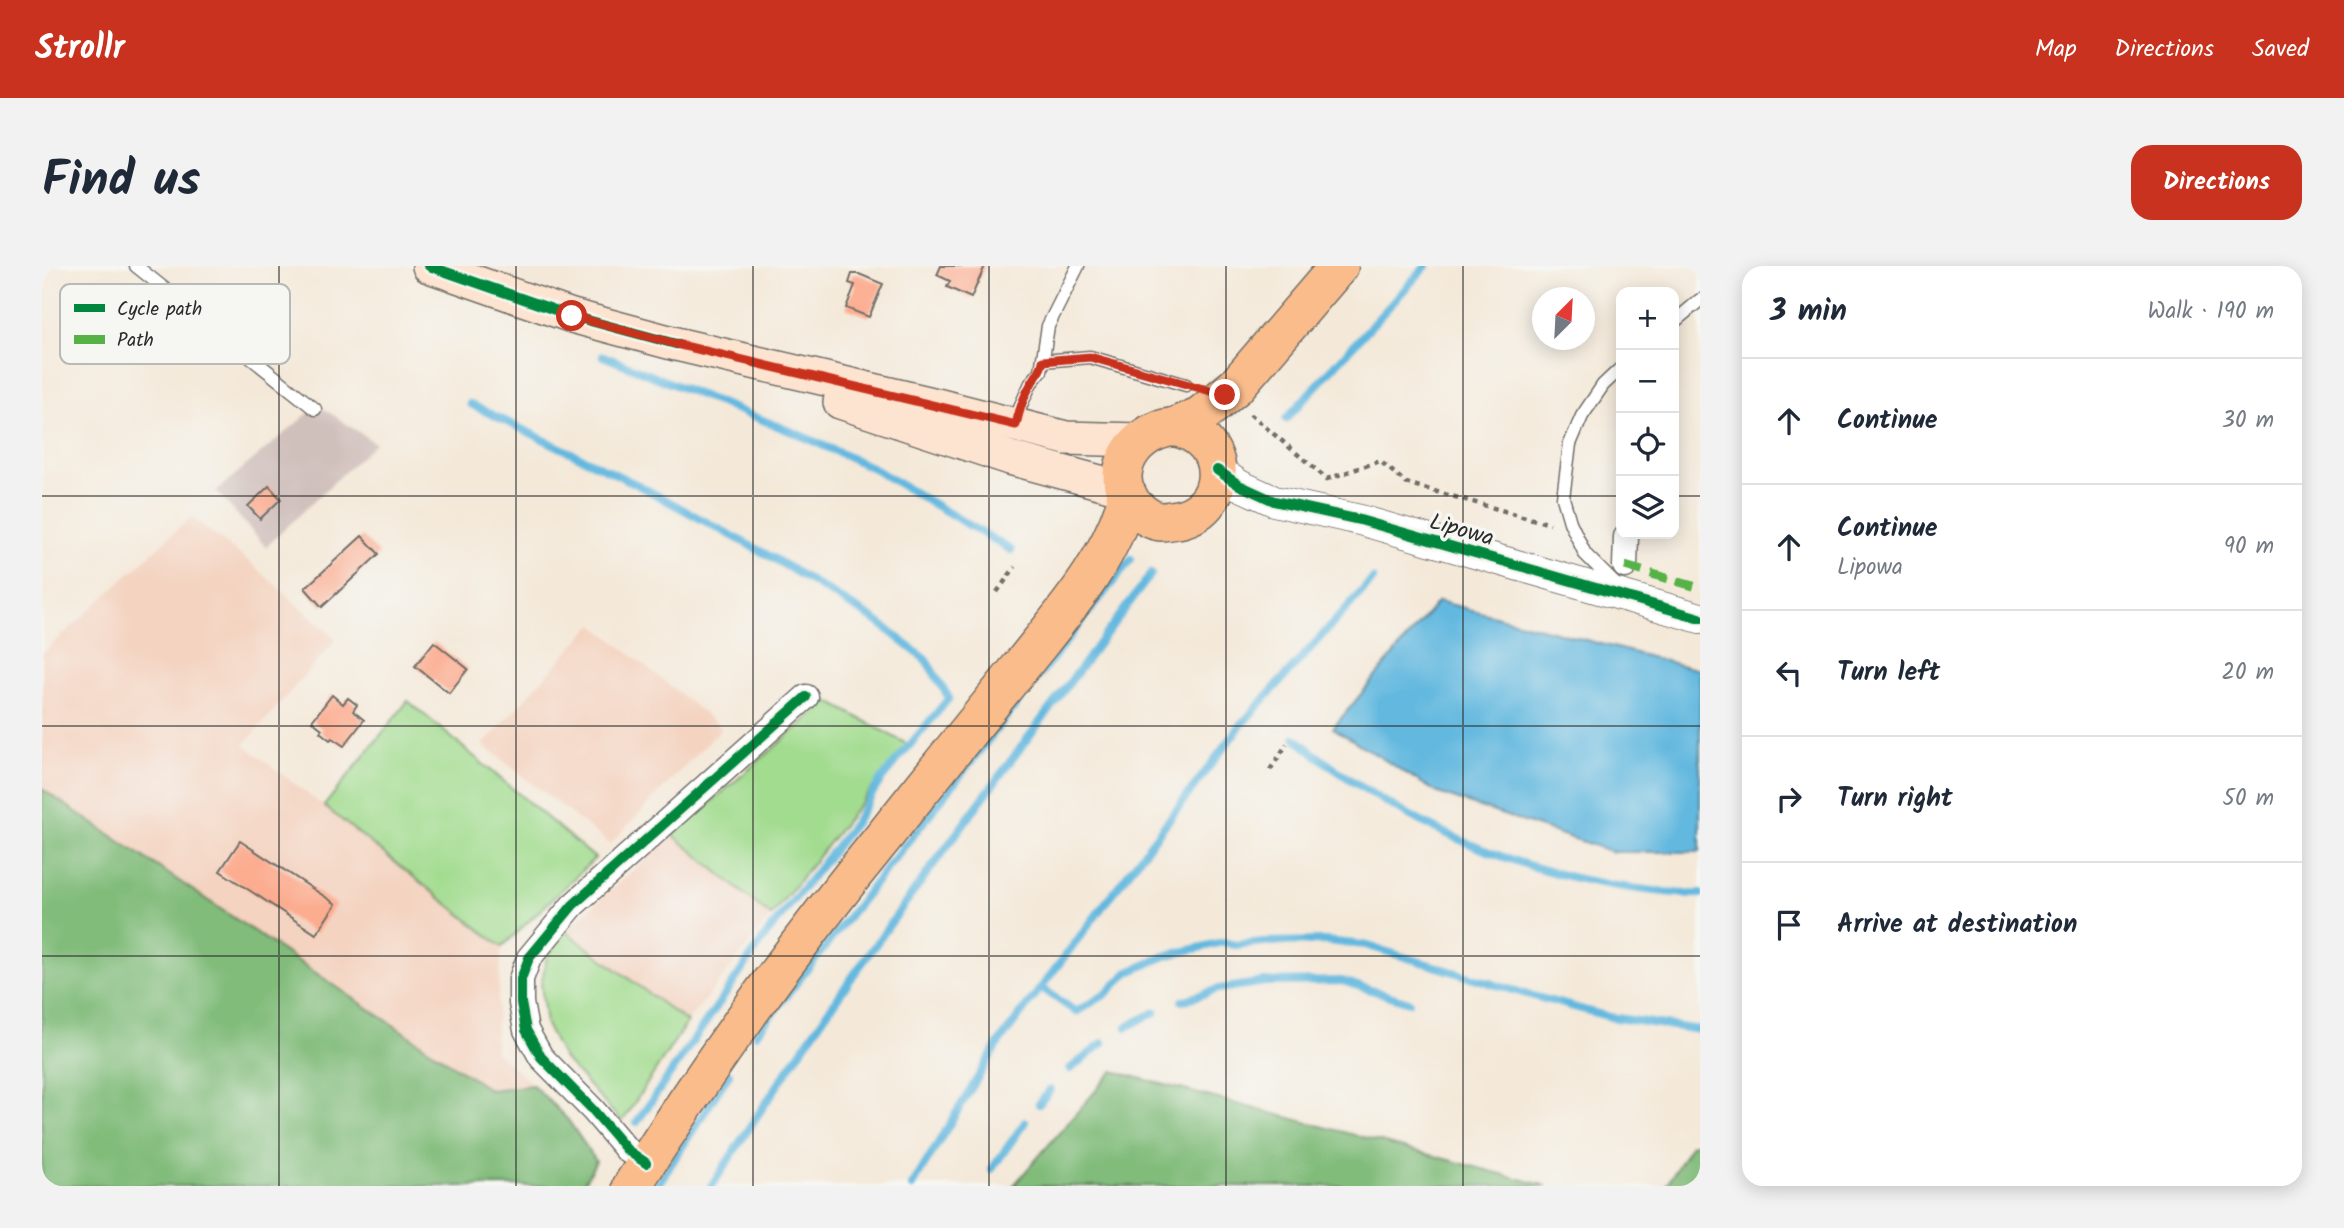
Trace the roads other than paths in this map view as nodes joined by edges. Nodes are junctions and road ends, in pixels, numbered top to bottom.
1 (136, 266) edge
2 (429, 266) edge
3 (1078, 266) edge
4 (1339, 266) edge
5 (159, 284) edge
6 (1700, 300) edge
7 (1679, 318) edge
8 (1043, 361) junction
9 (259, 364) edge
10 (1616, 373) edge
11 (1186, 384) dead end
12 (1233, 393) junction
13 (315, 409) dead end
14 (1157, 433) junction
15 (1013, 442) junction
16 (1213, 458) junction
17 (1127, 492) junction
18 (1274, 501) junction
19 (1195, 513) junction
20 (1157, 522) junction
21 (1626, 539) edge
22 (1101, 563) junction
23 (1625, 566) dead end
24 (1667, 609) junction
25 (1700, 618) edge
26 (806, 697) dead end
27 (639, 1174) edge

1 - 5 lane
2 - 15 main road, Lipowa
3 - 8 lane
4 - 12 highway
6 - 7 lane
8 - 11 lane
8 - 15 lane
9 - 13 lane
10 - 24 lane, Lipowa
12 - 14 highway
12 - 16 highway
14 - 15 main road, Lipowa
14 - 16 highway, Lipowa
14 - 17 highway
15 - 17 main road, Lipowa
16 - 18 street, Lipowa
16 - 19 highway
17 - 20 highway, Lipowa
17 - 22 highway
18 - 19 street, Lipowa
18 - 24 street, Lipowa
19 - 20 highway, Lipowa
20 - 22 highway
21 - 23 street
22 - 27 highway
24 - 25 street, Lipowa
26 - 27 street

